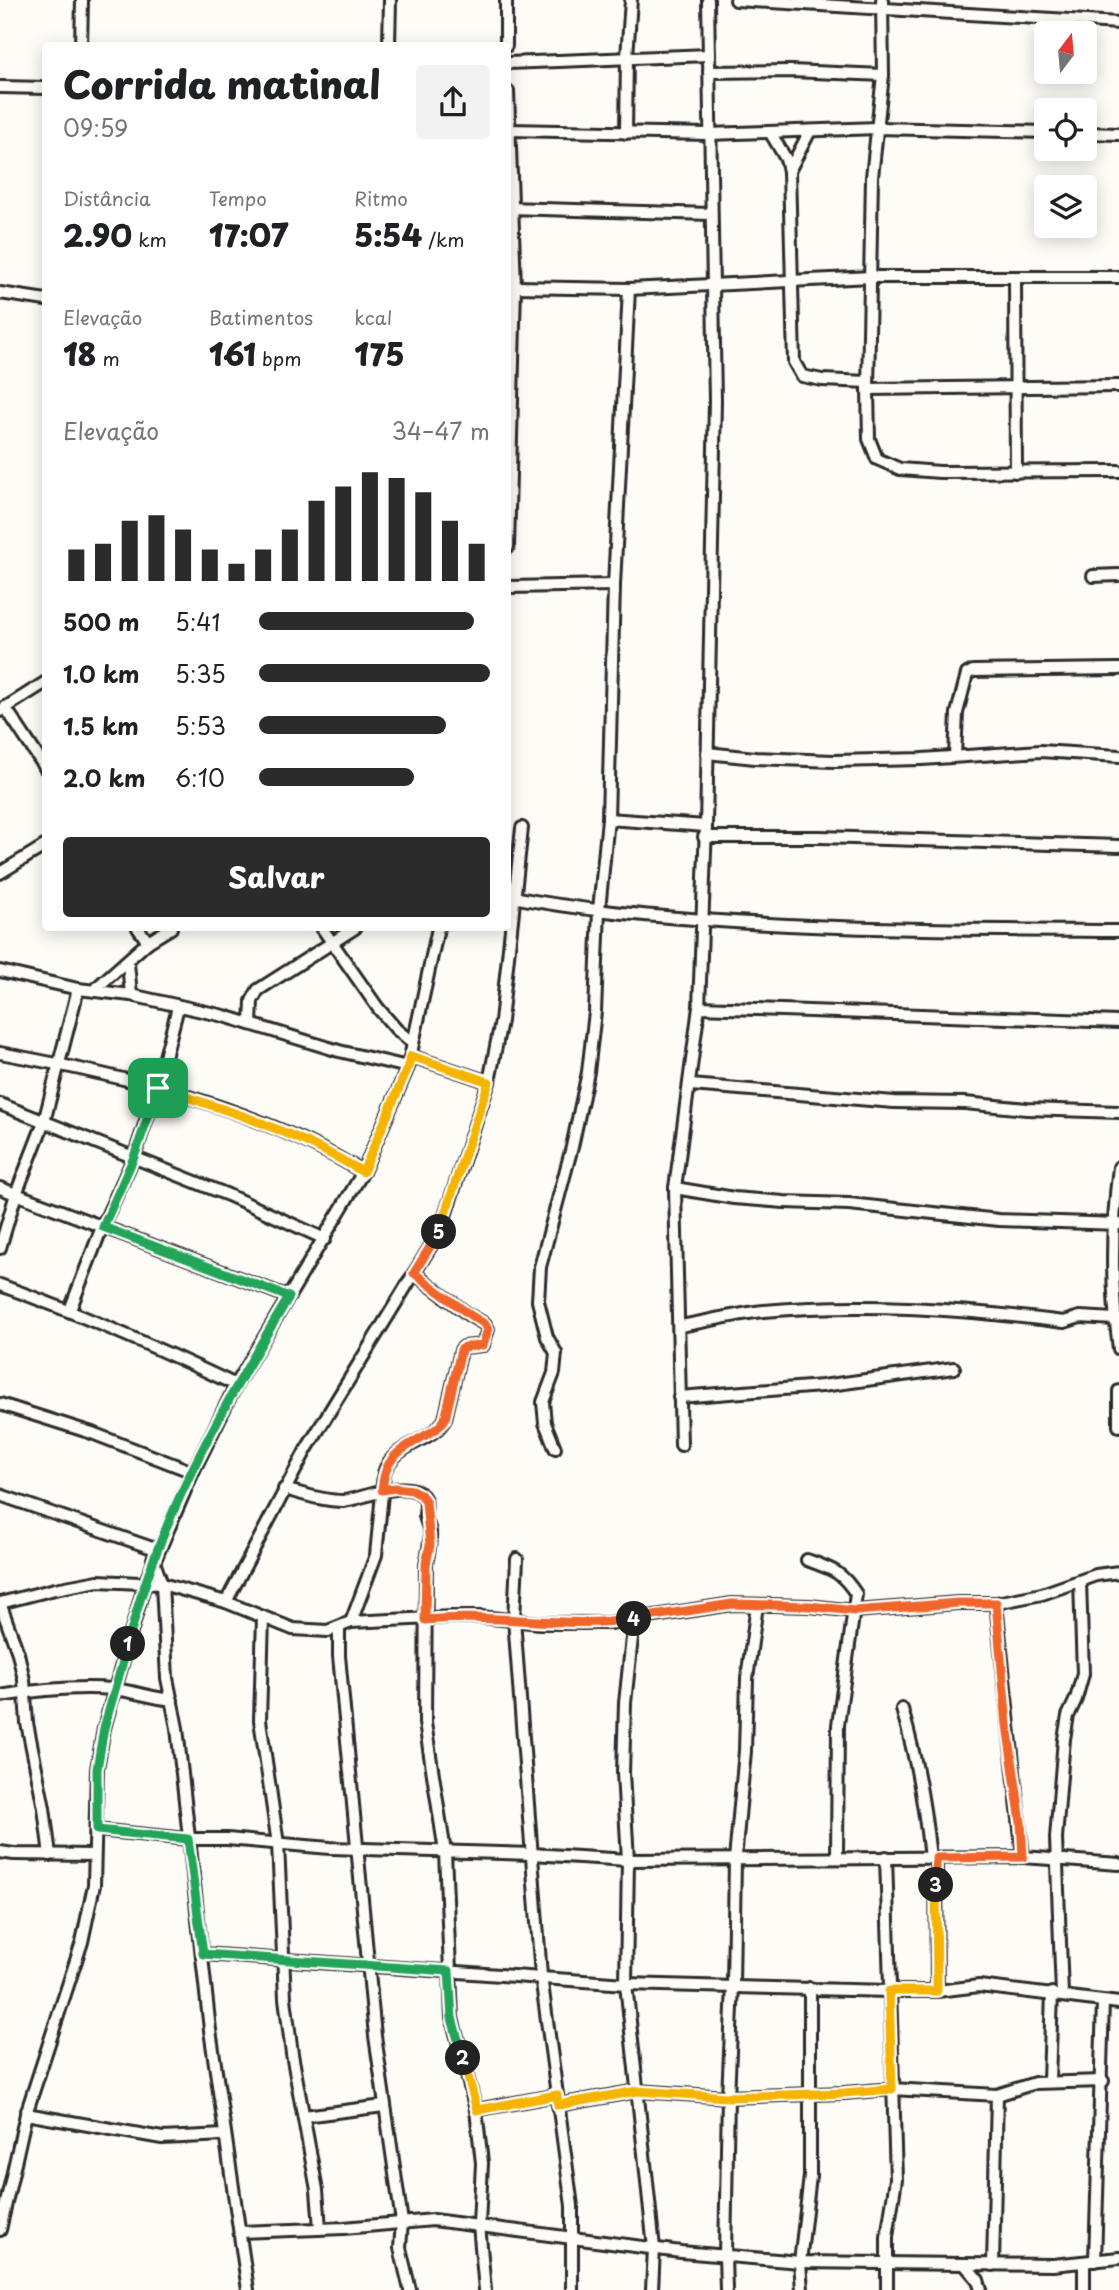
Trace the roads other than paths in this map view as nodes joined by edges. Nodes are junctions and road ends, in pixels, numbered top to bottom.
1 (82, 0) edge
2 (390, 0) edge
3 (506, 0) edge
4 (631, 0) edge
5 (708, 0) edge
6 (736, 0) edge
7 (882, 4) edge
8 (1119, 23) edge
9 (81, 42) edge
10 (389, 42) edge
11 (506, 42) edge
12 (709, 55) junction
13 (626, 57) junction
14 (511, 63) edge
15 (709, 72) junction
16 (883, 75) junction
17 (0, 87) edge
18 (42, 88) edge
19 (877, 128) junction
20 (511, 130) edge
21 (810, 131) junction
22 (626, 132) junction
23 (770, 132) junction
24 (1034, 132) edge
25 (1097, 133) edge
26 (709, 134) junction
27 (1119, 134) edge
28 (789, 171) junction
29 (511, 208) edge
30 (711, 214) junction
31 (872, 277) junction
32 (1119, 277) edge
33 (1015, 278) junction
34 (792, 280) junction
35 (714, 284) junction
36 (516, 287) junction
37 (629, 289) junction
38 (0, 293) edge
39 (42, 299) edge
40 (511, 323) edge
41 (511, 381) edge
42 (868, 386) junction
43 (1016, 386) junction
44 (1119, 386) edge
45 (1119, 471) edge
46 (1016, 472) junction
47 (1119, 575) edge
48 (1093, 576) dead end
49 (614, 585) junction
50 (511, 587) edge
51 (1119, 669) edge
52 (42, 685) edge
53 (3, 709) edge
54 (707, 753) junction
55 (955, 756) junction
56 (1119, 756) edge
57 (42, 763) edge
58 (608, 819) junction
59 (522, 828) dead end
60 (705, 832) junction
61 (1119, 846) edge
62 (42, 847) edge
63 (0, 873) edge
64 (511, 897) edge
65 (599, 911) junction
66 (704, 920) junction
67 (140, 931) edge
68 (166, 931) edge
69 (324, 931) edge
70 (350, 931) edge
71 (437, 931) edge
72 (508, 931) edge
73 (1119, 931) edge
74 (148, 942) junction
75 (331, 942) junction
76 (128, 963) junction
77 (0, 971) edge
78 (78, 989) junction
79 (94, 990) junction
80 (131, 995) junction
81 (178, 1007) junction
82 (699, 1007) junction
83 (1119, 1023) edge
84 (251, 1024) junction
85 (413, 1043) junction
86 (0, 1053) edge
87 (410, 1062) junction
88 (60, 1064) junction
89 (489, 1082) junction
90 (691, 1085) junction
91 (158, 1088) junction
92 (0, 1104) edge
93 (1119, 1112) edge
94 (44, 1122) junction
95 (134, 1157) junction
96 (1119, 1167) edge
97 (363, 1172) junction
98 (0, 1188) edge
99 (675, 1188) junction
100 (16, 1194) junction
101 (1116, 1224) edge
102 (103, 1227) junction
103 (325, 1239) junction
104 (0, 1248) edge
105 (414, 1273) junction
106 (0, 1285) edge
107 (289, 1297) junction
108 (70, 1310) junction
109 (1116, 1313) edge
110 (680, 1326) junction
111 (1119, 1349) edge
112 (954, 1368) dead end
113 (236, 1385) junction
114 (1119, 1391) edge
115 (679, 1397) junction
116 (0, 1404) edge
117 (1119, 1426) edge
118 (681, 1444) dead end
119 (555, 1448) dead end
120 (193, 1472) junction
121 (284, 1489) junction
122 (382, 1490) junction
123 (0, 1495) edge
124 (155, 1555) junction
125 (517, 1559) dead end
126 (807, 1560) dead end
127 (1119, 1572) edge
128 (1080, 1581) junction
129 (145, 1583) junction
130 (162, 1584) junction
131 (226, 1602) junction
132 (996, 1603) junction
133 (757, 1605) junction
134 (855, 1611) junction
135 (263, 1618) junction
136 (514, 1619) junction
137 (634, 1619) junction
138 (425, 1620) junction
139 (351, 1622) junction
140 (339, 1627) junction
141 (116, 1689) junction
142 (25, 1692) junction
143 (0, 1696) edge
144 (172, 1700) junction
145 (902, 1709) dead end
146 (97, 1830) junction
147 (188, 1839) junction
148 (278, 1844) junction
149 (359, 1847) junction
150 (0, 1852) edge
151 (444, 1852) junction
152 (532, 1854) junction
153 (50, 1855) junction
154 (94, 1855) junction
155 (837, 1857) junction
156 (886, 1857) junction
157 (1023, 1857) junction
158 (933, 1858) junction
159 (628, 1860) junction
160 (735, 1860) junction
161 (1058, 1861) junction
162 (1119, 1864) edge
163 (203, 1954) junction
164 (282, 1958) junction
165 (369, 1966) junction
166 (449, 1971) junction
167 (541, 1976) junction
168 (626, 1984) junction
169 (733, 1985) junction
170 (810, 1988) junction
171 (889, 1991) junction
172 (937, 1991) junction
173 (1057, 1994) junction
174 (1103, 2002) junction
175 (1119, 2003) edge
176 (1049, 2081) junction
177 (1102, 2081) junction
178 (892, 2089) junction
179 (637, 2091) junction
180 (810, 2094) junction
181 (997, 2095) junction
182 (727, 2097) junction
183 (558, 2100) junction
184 (384, 2106) junction
185 (477, 2110) junction
186 (26, 2114) junction
187 (304, 2116) junction
188 (225, 2135) junction
189 (402, 2222) junction
190 (479, 2225) junction
191 (320, 2228) junction
192 (0, 2230) edge
193 (241, 2232) junction
194 (573, 2238) junction
195 (654, 2248) junction
196 (725, 2255) junction
197 (1119, 2258) edge
198 (800, 2262) junction
199 (886, 2262) junction
200 (1090, 2262) junction
201 (993, 2265) junction
202 (966, 2266) junction
203 (248, 2290) edge
204 (410, 2290) edge
205 (485, 2290) edge
206 (572, 2290) edge
207 (652, 2290) edge
208 (726, 2290) edge
209 (802, 2290) edge
210 (887, 2290) edge
211 (981, 2290) edge
212 (1084, 2290) edge

1 - 9 street
2 - 10 street
3 - 11 street
4 - 13 street
5 - 12 street
6 - 7 street
7 - 8 street
7 - 16 street
12 - 13 street
12 - 15 street
13 - 14 street
13 - 22 street
15 - 16 street
15 - 26 street
16 - 19 street
17 - 18 street
19 - 21 street
19 - 24 street
19 - 31 street
20 - 22 street
21 - 23 street
21 - 28 street
22 - 26 street
23 - 26 street
23 - 28 street
25 - 27 street
26 - 30 street
28 - 34 street
29 - 30 street
29 - 36 street
30 - 35 street
31 - 33 street
31 - 34 street
31 - 42 street
32 - 33 street
33 - 43 street
34 - 35 street
34 - 42 street
35 - 37 street
35 - 54 street
36 - 37 street
36 - 40 street
37 - 49 street
38 - 39 street
40 - 41 street
42 - 43 street
42 - 46 street
43 - 44 street
43 - 46 street
45 - 46 street
47 - 48 street
49 - 50 street
49 - 58 street
51 - 55 street
52 - 53 street
53 - 57 street
54 - 55 street
54 - 60 street
55 - 56 street
58 - 60 street
58 - 65 street
59 - 64 street
60 - 61 street
60 - 66 street
62 - 63 street
64 - 65 street
65 - 66 street
65 - 119 street
66 - 73 street
66 - 82 street
67 - 74 street
68 - 74 street
69 - 75 street
70 - 75 street
71 - 85 street
72 - 89 street
74 - 76 street
75 - 84 street
75 - 85 street
76 - 79 street
76 - 80 street
77 - 78 street
78 - 79 street
78 - 88 street
79 - 80 street
80 - 81 street
81 - 84 street
81 - 91 street
82 - 83 street
82 - 90 street
84 - 87 street
85 - 87 street
86 - 88 street
87 - 89 street
87 - 97 street
88 - 91 street
88 - 94 street
89 - 105 street
90 - 93 street
90 - 99 street
91 - 95 street
91 - 97 street
92 - 94 street
94 - 95 street
94 - 100 street
95 - 102 street
95 - 103 street
96 - 101 street
97 - 103 street
98 - 100 street
99 - 101 street
99 - 110 street
100 - 102 street
100 - 104 street
101 - 109 street
102 - 107 street
102 - 108 street
103 - 107 street
105 - 121 street
105 - 122 street
106 - 108 street
107 - 113 street
108 - 113 street
109 - 110 street
109 - 111 street
110 - 115 street
112 - 115 street
113 - 120 street
114 - 117 street
115 - 118 street
116 - 120 street
120 - 124 street
121 - 122 street
121 - 131 street
122 - 138 street
122 - 139 street
123 - 124 street
124 - 129 street
124 - 130 street
125 - 136 street
126 - 134 street
127 - 128 street
128 - 132 street
128 - 161 street
129 - 130 street
129 - 141 street
129 - 142 street
130 - 131 street
130 - 144 street
131 - 135 street
132 - 134 street
132 - 157 street
133 - 134 street
133 - 137 street
133 - 160 street
134 - 155 street
135 - 140 street
135 - 148 street
136 - 137 street
136 - 138 street
136 - 152 street
137 - 159 street
138 - 139 street
138 - 151 street
139 - 140 street
140 - 149 street
141 - 142 street
141 - 144 street
141 - 146 street
142 - 143 street
142 - 153 street
144 - 147 street
145 - 158 street
146 - 147 street
146 - 154 street
147 - 148 street
147 - 163 street
148 - 149 street
148 - 164 street
149 - 151 street
149 - 165 street
150 - 153 street
151 - 152 street
151 - 166 street
152 - 159 street
152 - 167 street
153 - 154 street
154 - 186 street
155 - 156 street
155 - 160 street
156 - 158 street
156 - 171 street
157 - 158 street
157 - 161 street
158 - 172 street
159 - 160 street
159 - 168 street
160 - 169 street
161 - 162 street
161 - 173 street
163 - 164 street
163 - 188 street
164 - 165 street
164 - 187 street
165 - 166 street
165 - 184 street
166 - 167 street
166 - 185 street
167 - 168 street
167 - 183 street
168 - 169 street
168 - 179 street
169 - 170 street
169 - 182 street
170 - 171 street
170 - 180 street
171 - 172 street
171 - 178 street
172 - 173 street
173 - 174 street
173 - 176 street
174 - 175 street
174 - 177 street
176 - 177 street
176 - 181 street
177 - 200 street
178 - 180 street
178 - 181 street
178 - 199 street
179 - 182 street
179 - 183 street
179 - 195 street
180 - 182 street
180 - 198 street
181 - 201 street
182 - 196 street
183 - 185 street
183 - 194 street
184 - 187 street
184 - 189 street
185 - 190 street
186 - 188 street
186 - 192 street
187 - 191 street
188 - 193 street
189 - 190 street
189 - 191 street
189 - 204 street
190 - 194 street
190 - 205 street
191 - 193 street
193 - 203 street
194 - 195 street
194 - 206 street
195 - 196 street
195 - 207 street
196 - 198 street
196 - 208 street
197 - 200 street
198 - 199 street
198 - 209 street
199 - 202 street
199 - 210 street
200 - 201 street
200 - 212 street
201 - 202 street
202 - 211 street

